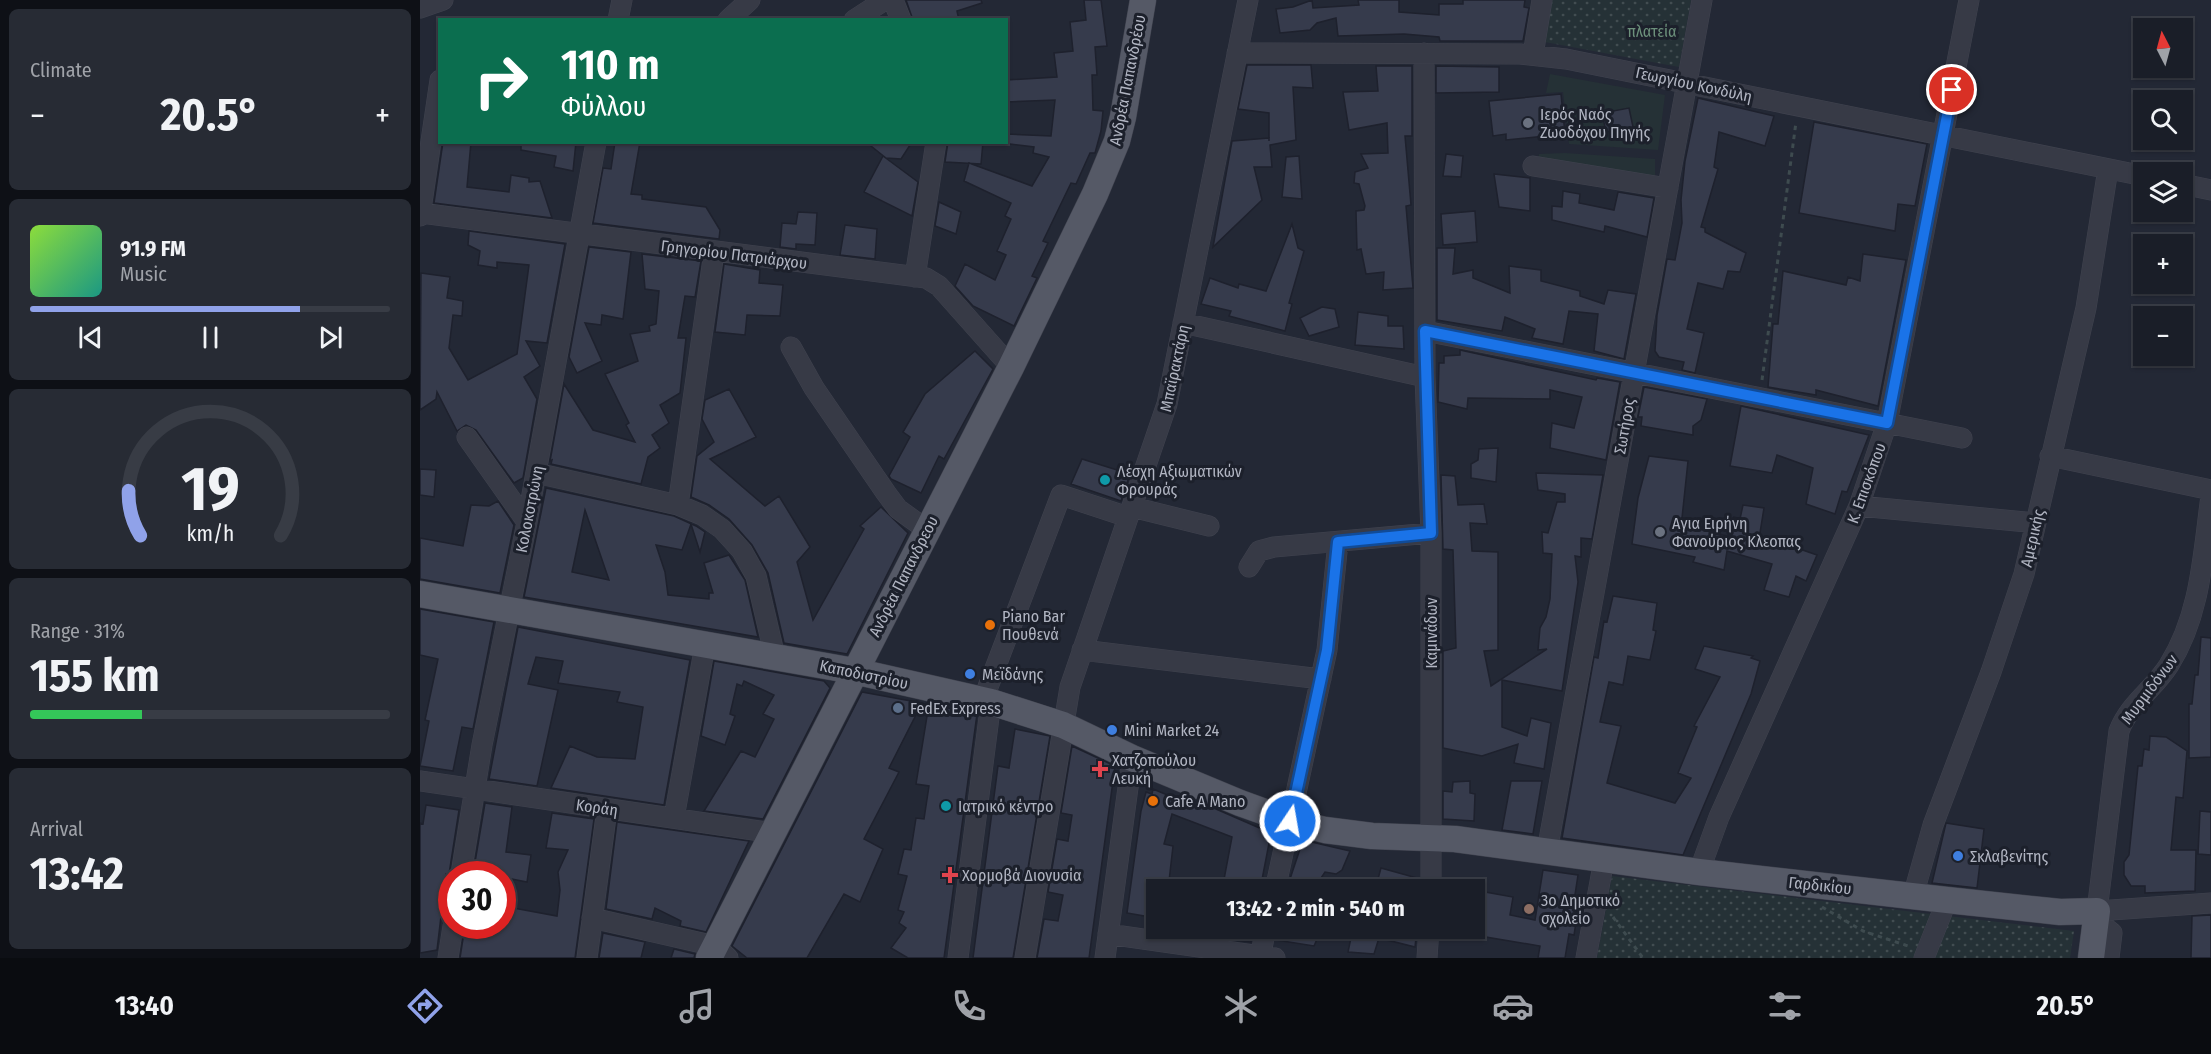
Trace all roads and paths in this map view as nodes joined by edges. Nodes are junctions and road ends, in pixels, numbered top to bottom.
1 (622, 0) edge
2 (750, 0) edge
3 (885, 0) edge
4 (893, 0) edge
5 (1143, 0) edge
6 (1248, 0) edge
7 (1542, 0) edge
8 (1702, 0) edge
9 (1969, 0) edge
10 (443, 7) edge
11 (420, 9) edge
12 (618, 18) edge
13 (730, 18) edge
14 (857, 18) edge
15 (901, 18) edge
16 (1237, 53) junction
17 (1424, 53) junction
18 (1533, 56) junction
19 (1687, 82) junction
20 (438, 93) edge
21 (1798, 105) junction
22 (1943, 135) junction
23 (596, 144) edge
24 (936, 144) edge
25 (1533, 166) dead end
26 (2108, 169) junction
27 (2133, 174) edge
28 (2193, 186) edge
29 (1668, 188) junction
30 (2211, 190) edge
31 (1095, 194) joint
32 (420, 214) edge
33 (580, 235) junction
34 (714, 252) junction
35 (915, 277) junction
36 (1183, 323) junction
37 (1425, 331) junction
38 (791, 347) dead end
39 (1011, 366) junction
40 (1634, 372) junction
41 (1425, 377) junction
42 (1760, 398) junction
43 (1887, 423) junction
44 (466, 437) dead end
45 (1962, 438) dead end
46 (2050, 456) junction
47 (536, 473) junction
48 (2211, 490) edge
49 (2211, 495) edge
50 (678, 505) junction
51 (1860, 506) junction
52 (1130, 512) junction
53 (527, 522) junction
54 (2036, 524) junction
55 (1209, 526) dead end
56 (927, 530) junction
57 (1431, 533) junction
58 (1338, 542) junction
59 (1249, 567) dead end
60 (420, 594) edge
61 (510, 610) junction
62 (705, 645) junction
63 (1082, 650) junction
64 (775, 657) junction
65 (854, 671) junction
66 (1321, 679) junction
67 (987, 701) junction
68 (1063, 725) junction
69 (1132, 758) junction
70 (420, 781) edge
71 (474, 789) junction
72 (607, 809) junction
73 (674, 819) junction
74 (1290, 821) junction
75 (774, 833) junction
76 (1431, 837) junction
77 (1546, 851) junction
78 (1604, 860) junction
79 (463, 861) edge
80 (1700, 872) junction
81 (1277, 879) edge
82 (1431, 879) edge
83 (1597, 896) junction
84 (1912, 896) junction
85 (1947, 900) junction
86 (1816, 903) dead end
87 (2211, 903) edge
88 (2097, 916) junction
89 (592, 918) junction
90 (1108, 934) junction
91 (451, 939) edge
92 (1266, 939) edge
93 (1428, 939) edge
94 (718, 954) edge
95 (1925, 955) edge
96 (448, 958) edge
97 (587, 958) edge
98 (958, 958) edge
99 (1025, 958) edge
100 (1105, 958) edge
101 (1265, 958) edge
102 (1427, 958) edge
103 (1586, 958) edge
104 (1643, 958) edge
105 (2091, 958) edge
106 (2109, 958) edge

1 - 12 street
2 - 13 street
3 - 14 street
4 - 15 street
5 - 31 main road, Ανδρέα Παπανδρέου
6 - 16 street, Μπαϊρακτάρη
7 - 18 street
8 - 19 street, Σωτήρος
9 - 22 street, Κ. Επισκόπου
10 - 11 street
16 - 17 street, Γεωργίου Κονδύλη
16 - 36 street, Μπαϊρακτάρη
17 - 18 street, Γεωργίου Κονδύλη
17 - 37 street, Καμινάδων
18 - 19 street, Γεωργίου Κονδύλη
19 - 21 street, Γεωργίου Κονδύλη
19 - 29 street, Σωτήρος
20 - 32 street
21 - 22 street, Γεωργίου Κονδύλη
21 - 42 path
22 - 26 street, Γεωργίου Κονδύλη
22 - 43 street, Κ. Επισκόπου
23 - 33 street, Κολοκοτρώνη
24 - 35 street
25 - 29 street
26 - 27 street, Γεωργίου Κονδύλη
26 - 46 street, Αμερικής
28 - 30 street
29 - 40 street, Σωτήρος
31 - 39 main road, Ανδρέα Παπανδρεου
32 - 33 street, Γρηγορίου Πατριάρχου
33 - 34 street, Γρηγορίου Πατριάρχου
33 - 47 street, Κολοκοτρώνη
34 - 35 street, Γρηγορίου Πατριάρχου
34 - 50 street
35 - 39 street, Γρηγορίου Πατριάρχου
36 - 41 street
36 - 52 street, Μπαϊρακτάρη
37 - 40 street
37 - 41 street, Καμινάδων
38 - 56 street
39 - 56 main road, Ανδρέα Παπανδρεου
40 - 42 street
40 - 77 street, Σωτήρος
41 - 57 street, Καμινάδων
42 - 43 street
43 - 45 street
43 - 51 street, Κ. Επισκόπου
44 - 53 street
46 - 48 street
46 - 54 street, Αμερικής
47 - 50 street
47 - 53 street, Κολοκοτρώνη
49 - 88 street, Μυρμιδόνων
50 - 64 street
51 - 54 street
51 - 80 street, Κ. Επισκόπου
52 - 55 street
52 - 63 street, Μπαϊρακτάρη
52 - 67 street
53 - 61 street, Κολοκοτρώνη
54 - 84 street, Αμερικής
56 - 65 main road, Ανδρέα Παπανδρεου
57 - 58 street
57 - 76 street, Καμινάδων
58 - 59 street
58 - 66 street
60 - 61 main road, Καποδιστρίου
61 - 62 main road, Καποδιστρίου
61 - 71 street, Κολοκοτρώνη
62 - 64 main road, Καποδιστρίου
62 - 73 street
63 - 66 street
63 - 68 street, Μπαϊρακτάρη
64 - 65 main road, Καποδιστρίου
65 - 67 main road, Καποδιστρίου
65 - 75 main road, Ανδρέα Παπανδρεου
66 - 74 street
67 - 68 main road, Καποδιστρίου
67 - 98 street
68 - 69 main road, Καποδιστρίου
68 - 99 street, Μπαϊρακτάρη
69 - 74 main road, Καποδιστρίου
69 - 90 street
70 - 71 street, Κοράη
71 - 72 street, Κοράη
71 - 79 street, Κολοκοτρώνη
72 - 73 street, Κοράη
72 - 89 street
73 - 75 street, Κοράη
74 - 76 main road, Καποδιστρίου
74 - 81 street
75 - 94 main road, Ανδρέα Παπανδρεου
76 - 77 main road, Γαρδικίου
76 - 82 street, Καμινάδων
77 - 78 main road, Γαρδικίου
78 - 80 main road, Γαρδικίου
78 - 83 street
80 - 84 main road, Γαρδικίου
83 - 103 street
83 - 104 path
84 - 85 main road, Γαρδικίου
85 - 88 main road, Γαρδικίου
85 - 95 street
86 - 95 path
87 - 88 street, Γαρδικίου
88 - 105 main road, Μυρμιδόνων
88 - 106 street
89 - 94 street
89 - 97 street
90 - 100 street
90 - 101 street
91 - 96 street
92 - 101 street
93 - 102 street

